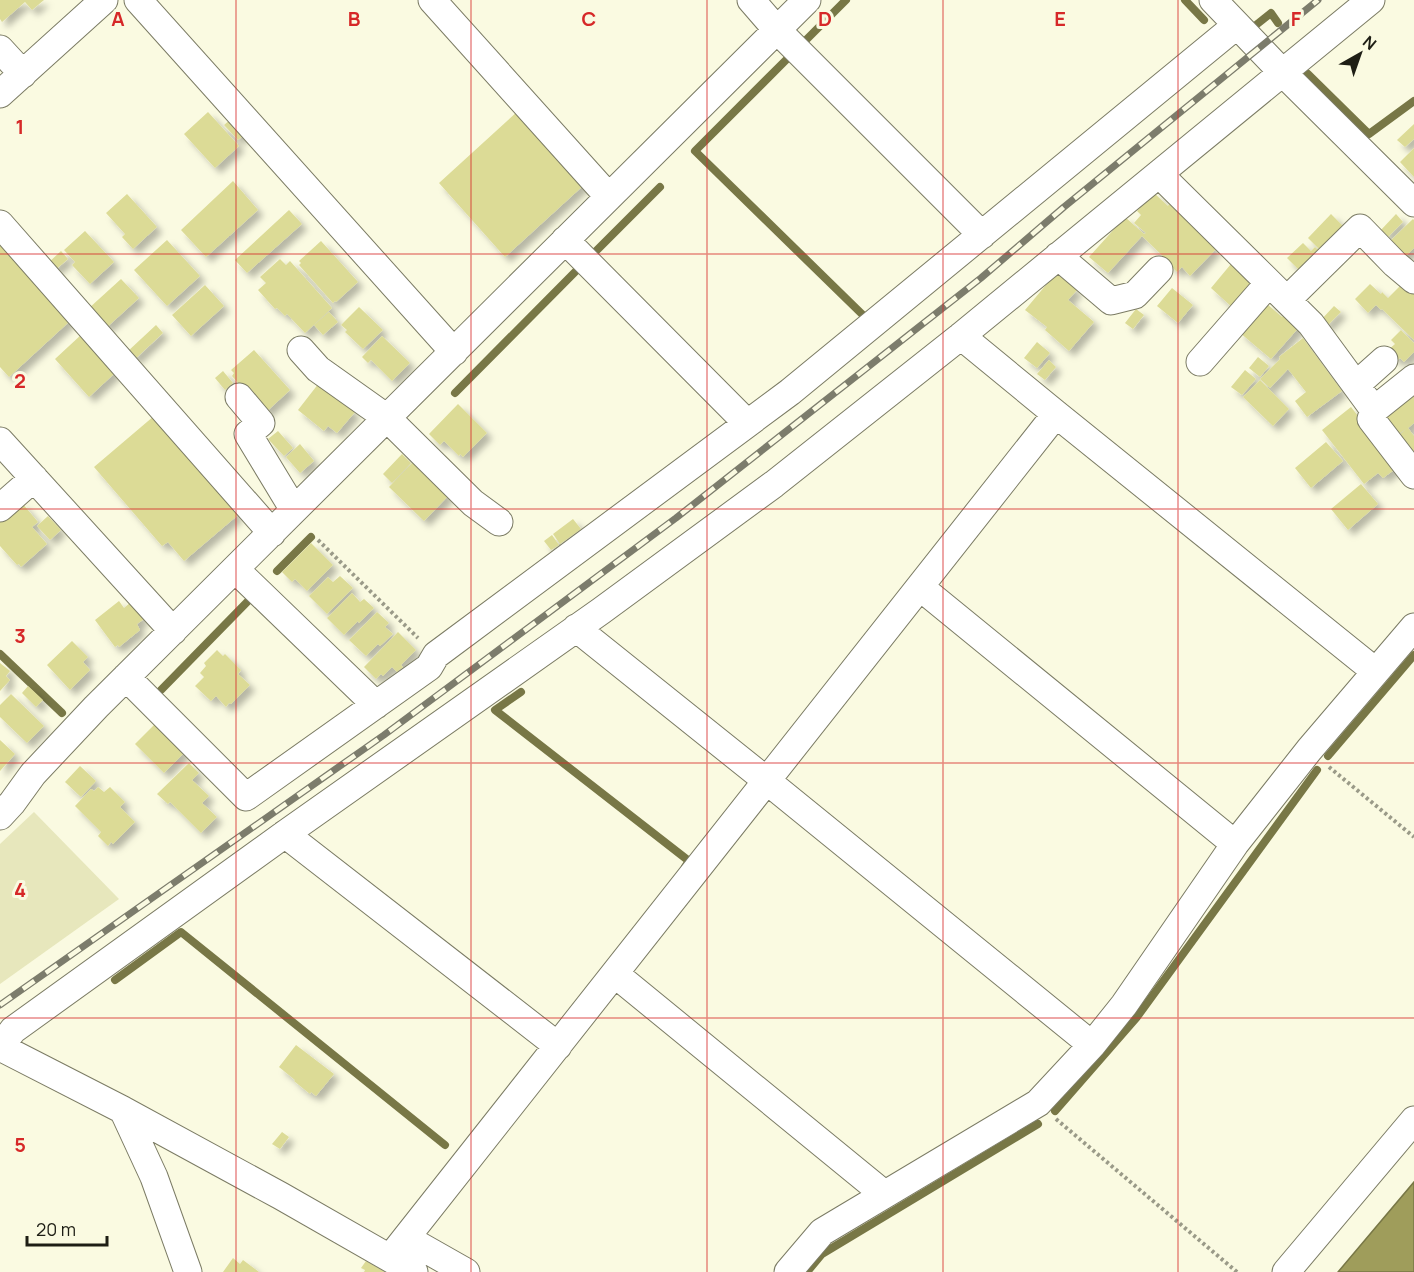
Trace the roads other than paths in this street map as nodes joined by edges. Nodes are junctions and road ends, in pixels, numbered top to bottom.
1 (104, 0) edge
2 (138, 0) edge
3 (432, 0) edge
4 (751, 0) edge
5 (807, 0) edge
6 (1213, 0) edge
7 (1371, 0) edge
8 (1237, 25) junction
9 (777, 30) junction
10 (0, 49) edge
11 (1283, 73) junction
12 (22, 74) junction
13 (0, 94) edge
14 (1159, 174) junction
15 (609, 197) junction
16 (1414, 203) edge
17 (0, 224) edge
18 (982, 235) junction
19 (565, 240) junction
20 (1058, 256) junction
21 (1160, 270) dead end
22 (1414, 280) edge
23 (1278, 292) junction
24 (961, 336) junction
25 (301, 350) dead end
26 (453, 352) junction
27 (1384, 360) dead end
28 (1200, 363) dead end
29 (1414, 378) edge
30 (1356, 385) junction
31 (239, 397) dead end
32 (1374, 410) junction
33 (1056, 414) junction
34 (387, 418) junction
35 (747, 423) junction
36 (0, 441) edge
37 (1414, 475) edge
38 (34, 478) junction
39 (0, 508) edge
40 (294, 510) junction
41 (499, 522) dead end
42 (272, 533) junction
43 (235, 569) junction
44 (920, 587) junction
45 (1414, 627) edge
46 (576, 628) junction
47 (173, 631) junction
48 (1375, 671) junction
49 (126, 677) junction
50 (376, 705) junction
51 (33, 774) junction
52 (767, 781) junction
53 (0, 790) edge
54 (0, 816) edge
55 (285, 834) junction
56 (1235, 844) junction
57 (615, 974) junction
58 (1092, 1045) junction
59 (558, 1046) junction
60 (0, 1047) edge
61 (123, 1110) junction
62 (1414, 1120) edge
63 (884, 1194) junction
64 (398, 1248) junction
65 (188, 1272) edge
66 (414, 1272) edge
67 (466, 1272) edge
68 (788, 1272) edge
69 (1286, 1272) edge

1 - 12 street
2 - 26 street
3 - 15 street
4 - 9 street
5 - 9 street
6 - 8 street
7 - 11 street
8 - 11 street
8 - 18 street
9 - 15 street
9 - 18 street
10 - 12 street
11 - 14 street
11 - 16 street
12 - 13 street
14 - 20 street
14 - 23 street
15 - 19 street
17 - 42 street
18 - 35 street
19 - 26 street
19 - 35 street
20 - 21 street
20 - 24 street
22 - 23 street
23 - 28 street
23 - 30 street
24 - 33 street
24 - 46 street
25 - 34 street
26 - 34 street
27 - 30 street
29 - 32 street
30 - 32 street
31 - 40 street
32 - 37 street
33 - 44 street
33 - 48 street
34 - 40 street
34 - 41 street
35 - 50 street
36 - 38 street
38 - 39 street
38 - 47 street
40 - 42 street
42 - 43 street
43 - 47 street
43 - 50 street
44 - 52 street
44 - 56 street
45 - 48 street
46 - 52 street
46 - 55 street
47 - 49 street
48 - 56 street
49 - 50 street
49 - 51 street
51 - 53 street
51 - 54 street
52 - 57 street
52 - 58 street
55 - 59 street
55 - 60 street
56 - 58 street
57 - 59 street
57 - 63 street
58 - 63 street
59 - 64 street
60 - 61 street
61 - 64 street
61 - 65 street
62 - 69 street
63 - 68 street
64 - 66 street
64 - 67 street

